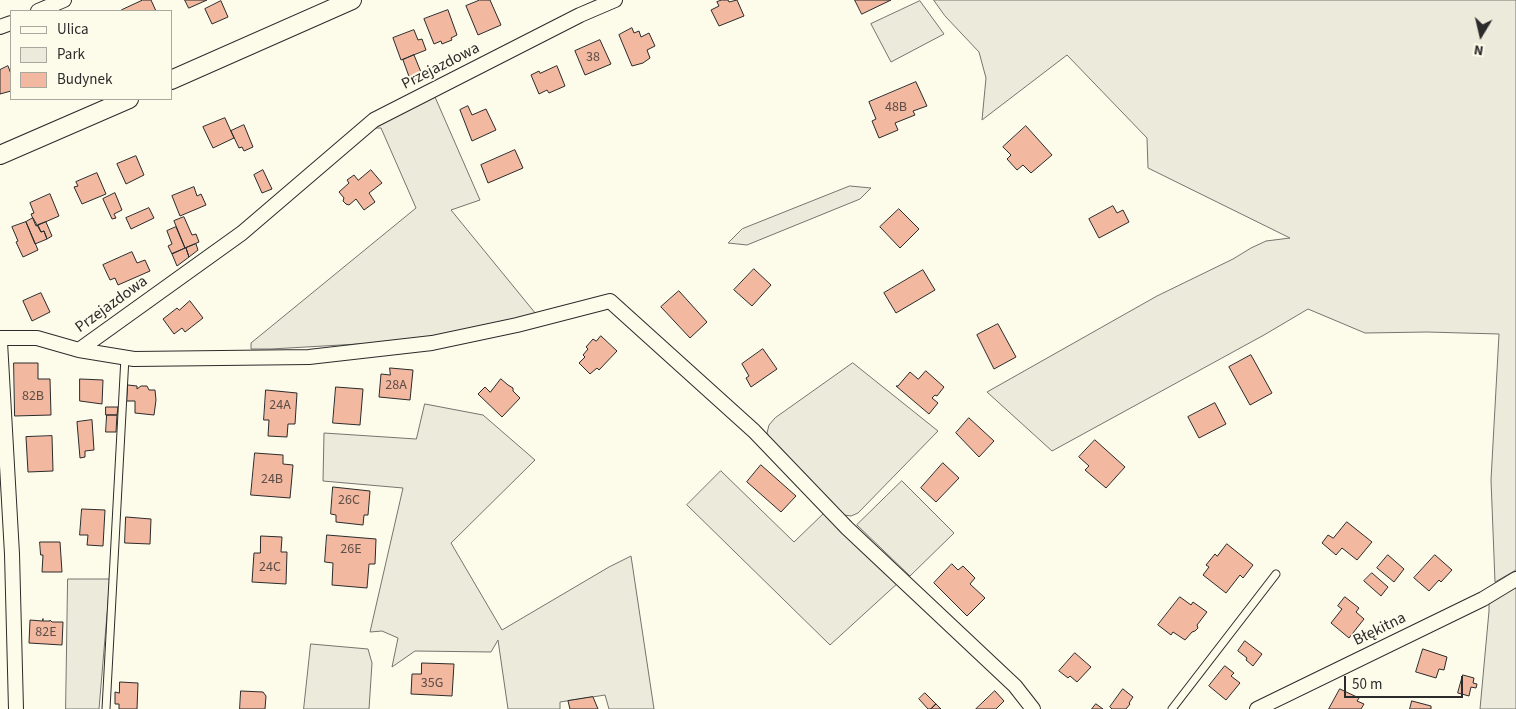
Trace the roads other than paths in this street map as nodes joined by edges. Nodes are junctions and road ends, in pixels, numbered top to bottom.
1 (64, 0) edge
2 (352, 0) edge
3 (615, 0) edge
4 (40, 10) edge
5 (172, 80) edge
6 (127, 100) edge
7 (0, 154) edge
8 (0, 338) edge
9 (0, 342) edge
10 (79, 350) junction
11 (125, 357) junction
12 (1276, 574) dead end
13 (1516, 579) edge
14 (16, 709) edge
15 (106, 709) edge
16 (1033, 709) edge
17 (1172, 709) edge
18 (1257, 709) edge

1 - 4 street
2 - 5 street
3 - 10 street, Przejazdowa
6 - 7 street
8 - 10 street
9 - 14 street
10 - 11 street, Przejazdowa
11 - 15 lane
11 - 16 street, Przejazdowa
12 - 17 lane
13 - 18 street, Błękitna

